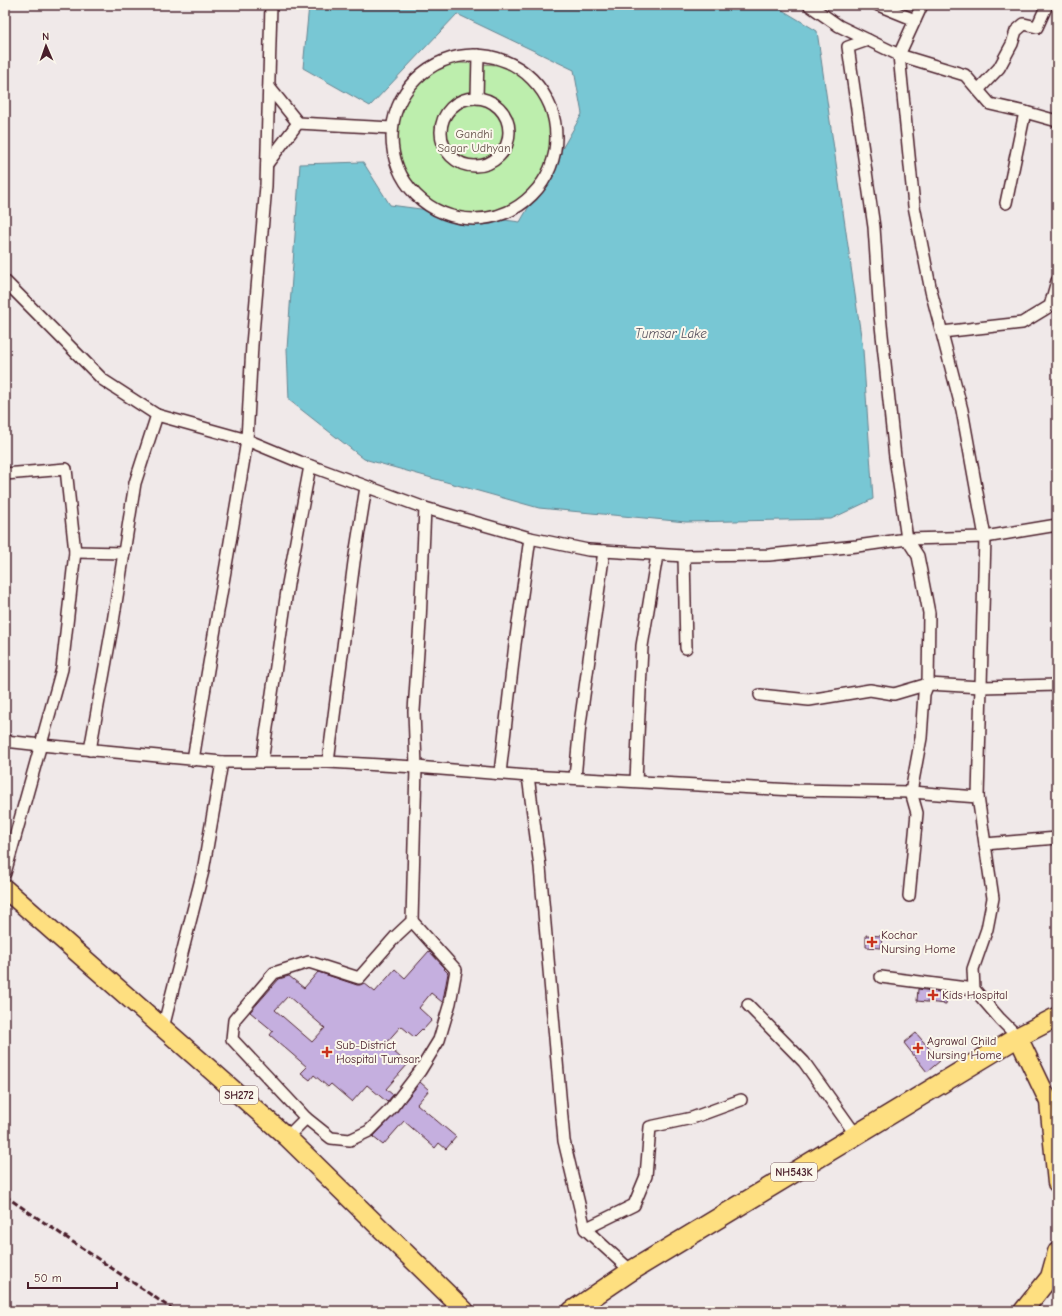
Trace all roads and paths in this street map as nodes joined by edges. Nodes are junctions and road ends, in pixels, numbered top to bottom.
1 (271, 5) edge
2 (809, 5) edge
3 (878, 5) edge
4 (922, 5) edge
5 (1047, 5) edge
6 (915, 20) junction
7 (868, 40) junction
8 (478, 55) junction
9 (899, 55) junction
10 (269, 87) junction
11 (978, 90) junction
12 (477, 97) junction
13 (1026, 112) junction
14 (1057, 121) edge
15 (298, 122) junction
16 (392, 128) junction
17 (267, 164) junction
18 (1006, 203) dead end
19 (5, 281) edge
20 (1057, 281) edge
21 (942, 332) junction
22 (157, 415) junction
23 (247, 440) junction
24 (310, 466) junction
25 (5, 474) edge
26 (366, 487) junction
27 (425, 508) junction
28 (1057, 525) edge
29 (985, 537) junction
30 (530, 538) junction
31 (907, 539) junction
32 (604, 551) junction
33 (75, 552) junction
34 (124, 553) junction
35 (657, 555) junction
36 (684, 556) junction
37 (686, 648) dead end
38 (928, 684) junction
39 (1057, 685) edge
40 (981, 687) junction
41 (760, 695) dead end
42 (5, 741) edge
43 (41, 745) junction
44 (90, 750) junction
45 (193, 760) junction
46 (222, 762) junction
47 (262, 762) junction
48 (328, 762) junction
49 (416, 767) junction
50 (500, 773) junction
51 (528, 776) junction
52 (575, 778) junction
53 (636, 781) junction
54 (911, 792) junction
55 (978, 798) junction
56 (1057, 838) edge
57 (985, 844) junction
58 (5, 873) edge
59 (5, 889) edge
60 (909, 896) dead end
61 (412, 921) junction
62 (881, 977) dead end
63 (974, 989) junction
64 (748, 1005) dead end
65 (1057, 1017) edge
66 (163, 1028) junction
67 (1018, 1037) junction
68 (741, 1100) dead end
69 (1053, 1110) edge
70 (306, 1118) junction
71 (856, 1135) junction
72 (287, 1137) junction
73 (1057, 1183) edge
74 (585, 1228) junction
75 (1057, 1252) edge
76 (631, 1271) junction
77 (1049, 1287) edge
78 (465, 1311) edge
79 (572, 1311) edge
80 (1023, 1311) edge

1 - 10 street
2 - 7 street
3 - 6 street
4 - 6 street
5 - 11 street
6 - 9 street
7 - 9 street
7 - 31 street
8 - 12 street
8 - 16 street
8 - 16 street
9 - 11 street
9 - 21 street
10 - 15 street
10 - 17 street
11 - 13 street
12 - 12 street
13 - 14 street
13 - 18 street
15 - 16 street
15 - 17 street
17 - 23 street
19 - 22 street
20 - 21 street
21 - 29 street
22 - 23 street
22 - 34 street
23 - 24 street
23 - 45 street
24 - 26 street
24 - 47 street
25 - 33 street
26 - 27 street
26 - 48 street
27 - 30 street
27 - 49 street
28 - 29 street
29 - 31 street
29 - 40 street
30 - 32 street
30 - 50 street
31 - 36 street
31 - 38 street
32 - 35 street
32 - 52 street
33 - 34 street
33 - 43 street
34 - 44 street
35 - 36 street
35 - 53 street
36 - 37 street
38 - 40 street
38 - 41 street
38 - 54 street
39 - 40 street
40 - 55 street
42 - 43 street
43 - 44 street
43 - 58 street
44 - 45 street
45 - 46 street
46 - 47 street
46 - 66 street
47 - 48 street
48 - 49 street
49 - 50 street
49 - 61 street
50 - 51 street
51 - 52 street
51 - 74 street
52 - 53 street
53 - 54 street
54 - 55 street
54 - 60 street
55 - 57 street
56 - 57 street
57 - 63 street
59 - 66 main road, SH272
61 - 70 street
61 - 70 street
62 - 63 street
63 - 67 street
64 - 71 street
65 - 67 highway, NH543K
66 - 72 main road, SH272
67 - 69 main road
67 - 71 highway, NH543K
68 - 74 street
69 - 73 main road
70 - 72 street
71 - 76 highway, NH543K
72 - 78 main road, SH272
74 - 76 street
75 - 77 main road
76 - 79 highway, NH543K
77 - 80 main road

